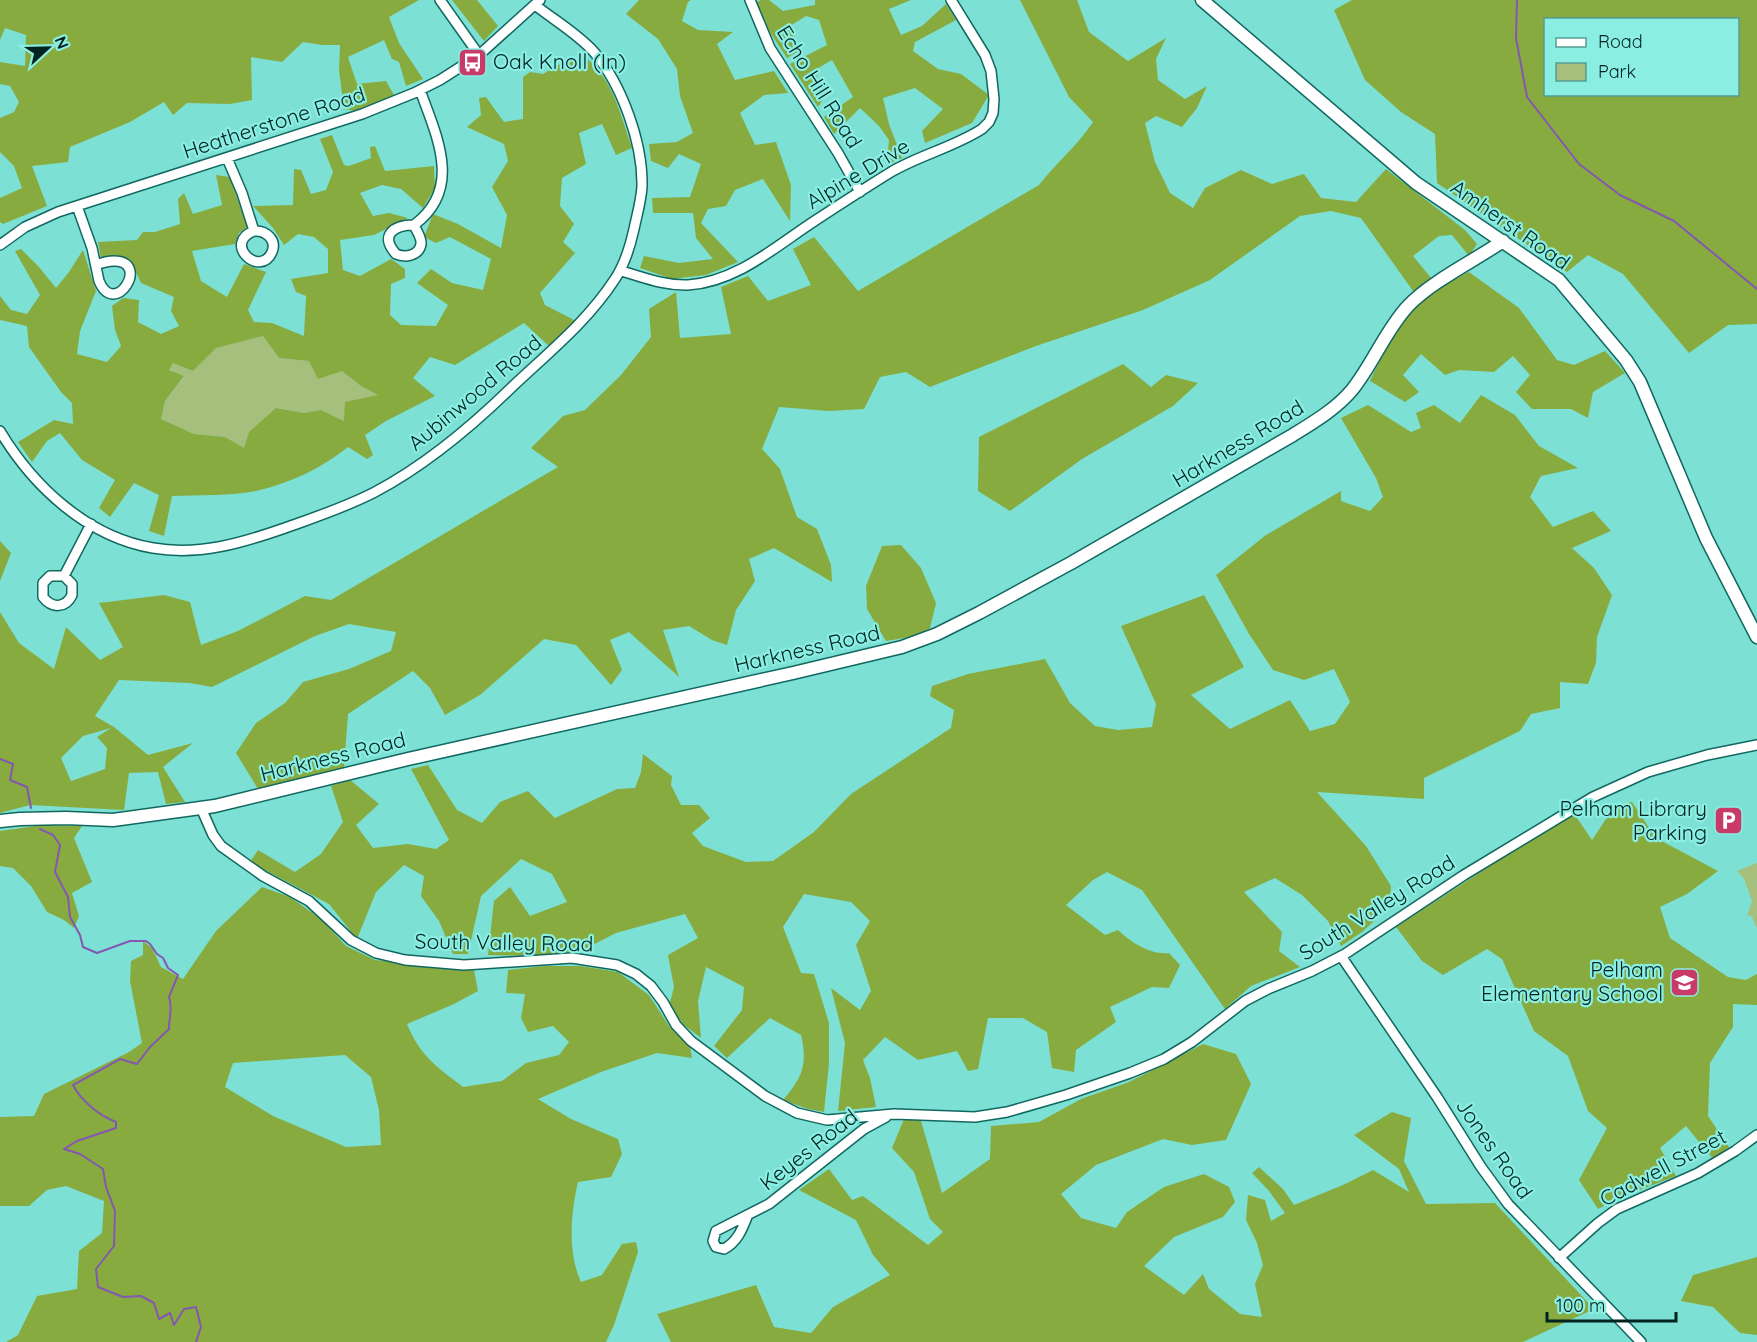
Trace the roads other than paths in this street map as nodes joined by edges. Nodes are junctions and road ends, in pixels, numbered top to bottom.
1 (440, 0) edge
2 (750, 0) edge
3 (951, 0) edge
4 (1202, 0) edge
5 (538, 2) edge
6 (479, 55) junction
7 (420, 90) junction
8 (227, 158) junction
9 (860, 192) junction
10 (77, 206) junction
11 (414, 225) dead end
12 (254, 231) dead end
13 (1, 240) edge
14 (1503, 241) junction
15 (96, 265) dead end
16 (621, 271) junction
17 (0, 430) edge
18 (92, 524) junction
19 (64, 576) dead end
20 (1757, 637) edge
21 (1757, 745) edge
22 (201, 808) junction
23 (0, 821) edge
24 (1341, 956) junction
25 (894, 1114) junction
26 (1757, 1135) edge
27 (747, 1217) dead end
28 (1559, 1258) junction
29 (1641, 1342) edge

1 - 6 street
2 - 9 street, Echo Hill Road
3 - 9 street, Alpine Drive
4 - 14 main road, Amherst Road
5 - 6 street, Heatherstone Road
5 - 16 street, Aubinwood Road
6 - 7 street, Heatherstone Road
7 - 8 street, Heatherstone Road
7 - 11 street
8 - 10 street, Heatherstone Road
8 - 12 street
9 - 16 street, Alpine Drive
10 - 13 street, Heatherstone Road
10 - 15 street
14 - 20 main road, Amherst Road
14 - 22 main road, Harkness Road
16 - 18 street, Aubinwood Road
17 - 18 street, Aubinwood Road
18 - 19 street
21 - 24 street, South Valley Road
22 - 23 main road, Harkness Road
22 - 25 street, South Valley Road
24 - 25 street, South Valley Road
24 - 28 street, Jones Road
25 - 27 street, Keyes Road
26 - 28 street, Cadwell Street
28 - 29 street, Jones Road

